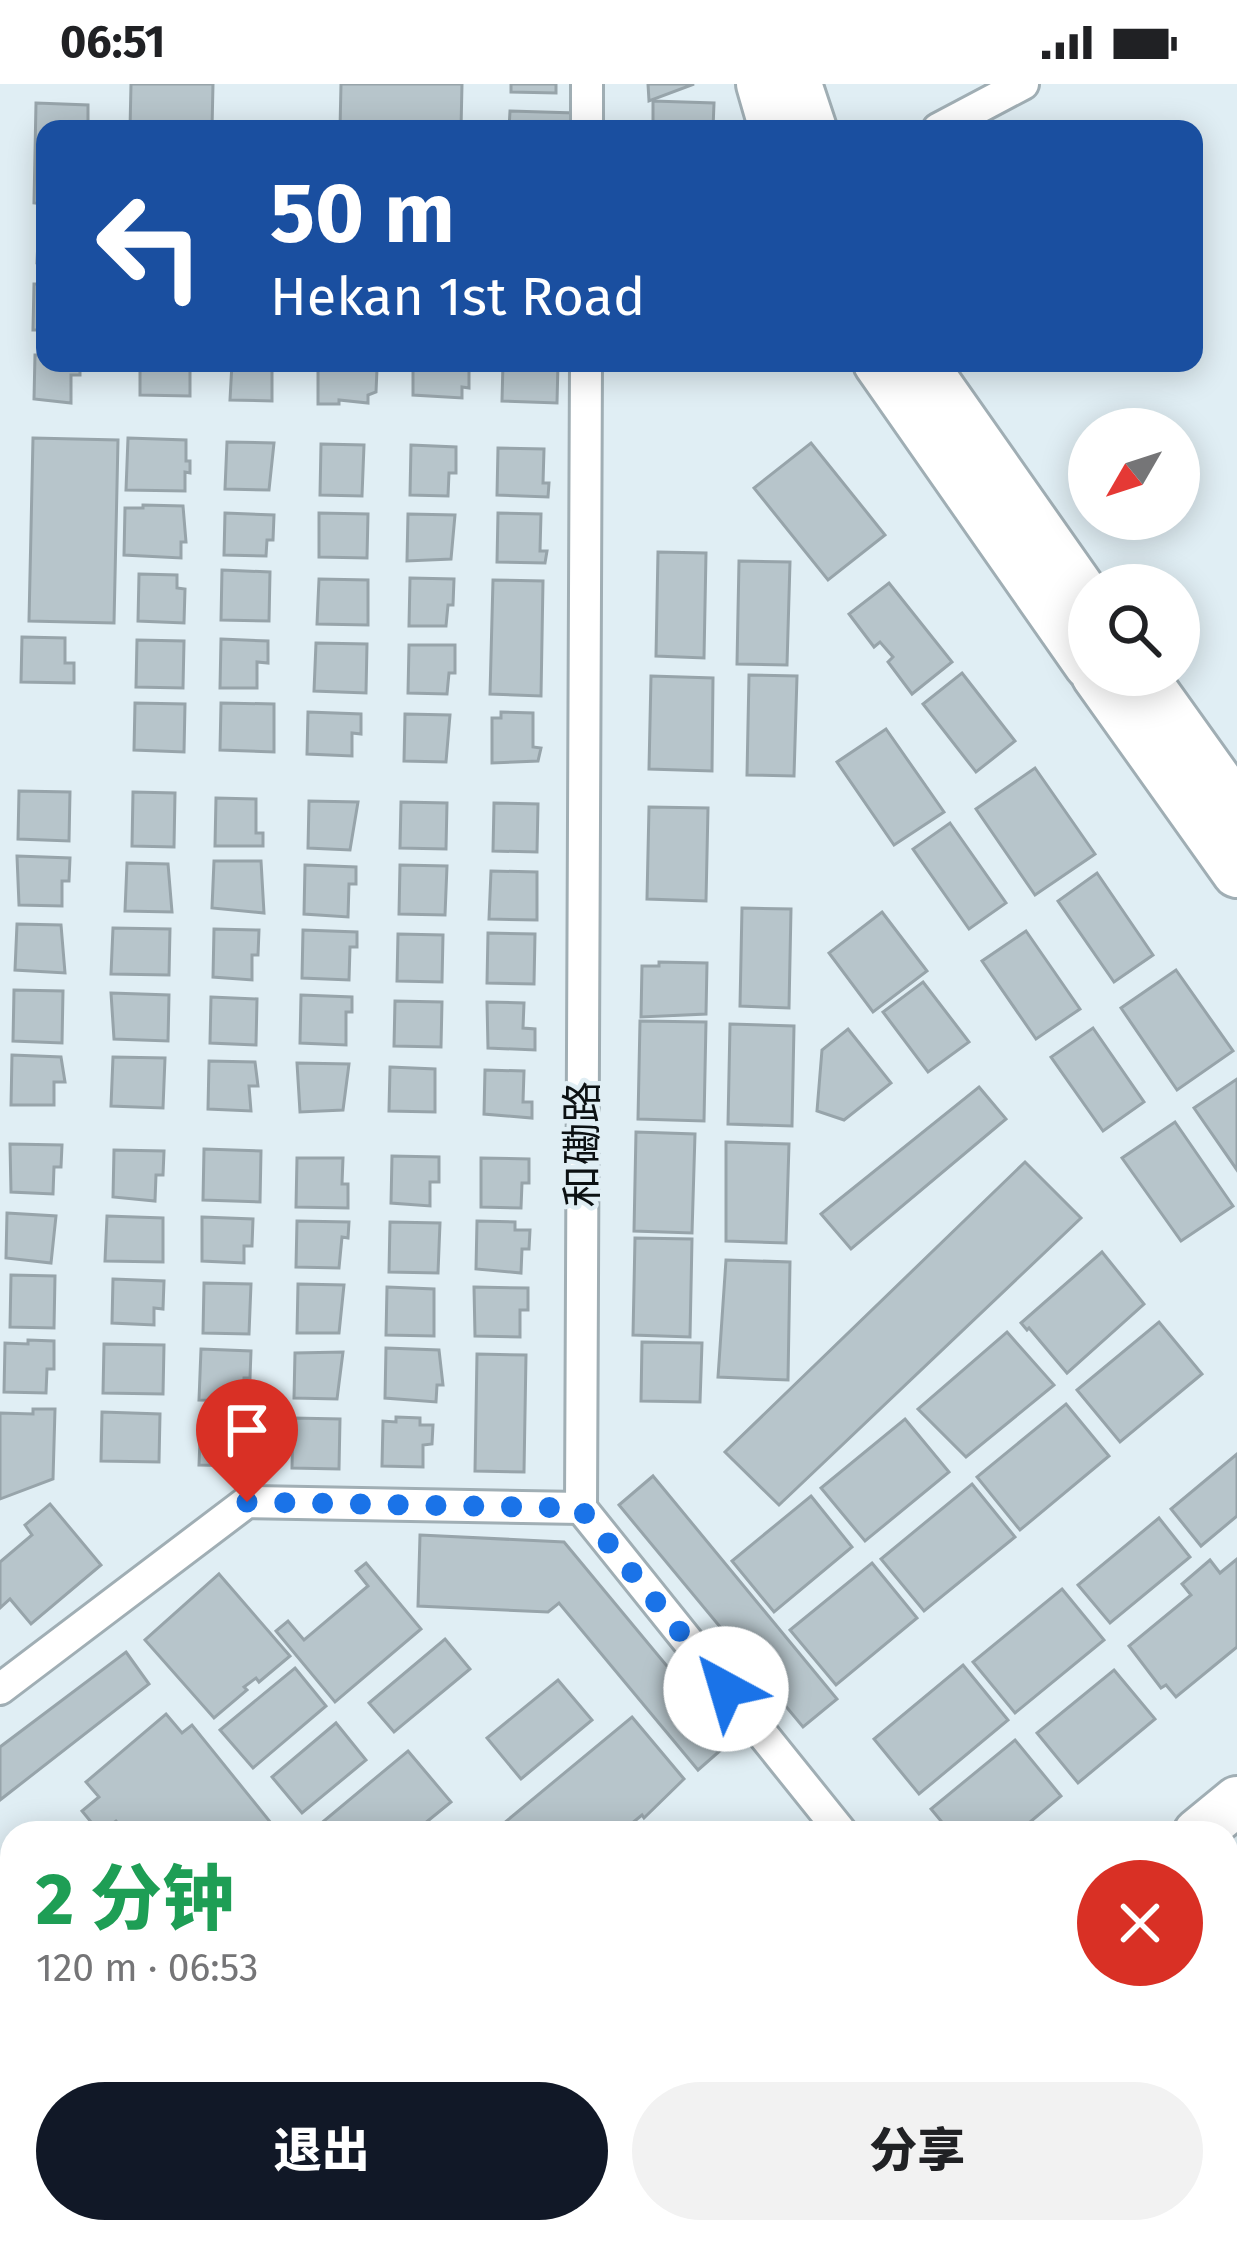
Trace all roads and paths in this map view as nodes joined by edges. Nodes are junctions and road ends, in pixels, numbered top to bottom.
1 (587, 84) edge
2 (761, 84) edge
3 (797, 84) edge
4 (1023, 84) edge
5 (587, 120) edge
6 (771, 120) edge
7 (809, 120) edge
8 (955, 120) edge
9 (586, 372) edge
10 (884, 372) edge
11 (928, 372) edge
12 (1068, 571) edge
13 (1068, 635) edge
14 (1111, 696) edge
15 (1157, 696) edge
16 (1237, 808) edge
17 (1237, 873) edge
18 (580, 1508) junction
19 (0, 1688) edge
20 (1237, 1801) edge
21 (832, 1821) edge
22 (1213, 1821) edge

1 - 5 street
2 - 6 main road
3 - 7 main road
4 - 8 street
9 - 18 street, 和磡路
10 - 13 main road
11 - 12 main road
14 - 17 main road
15 - 16 main road
18 - 19 street
18 - 21 street
20 - 22 main road

